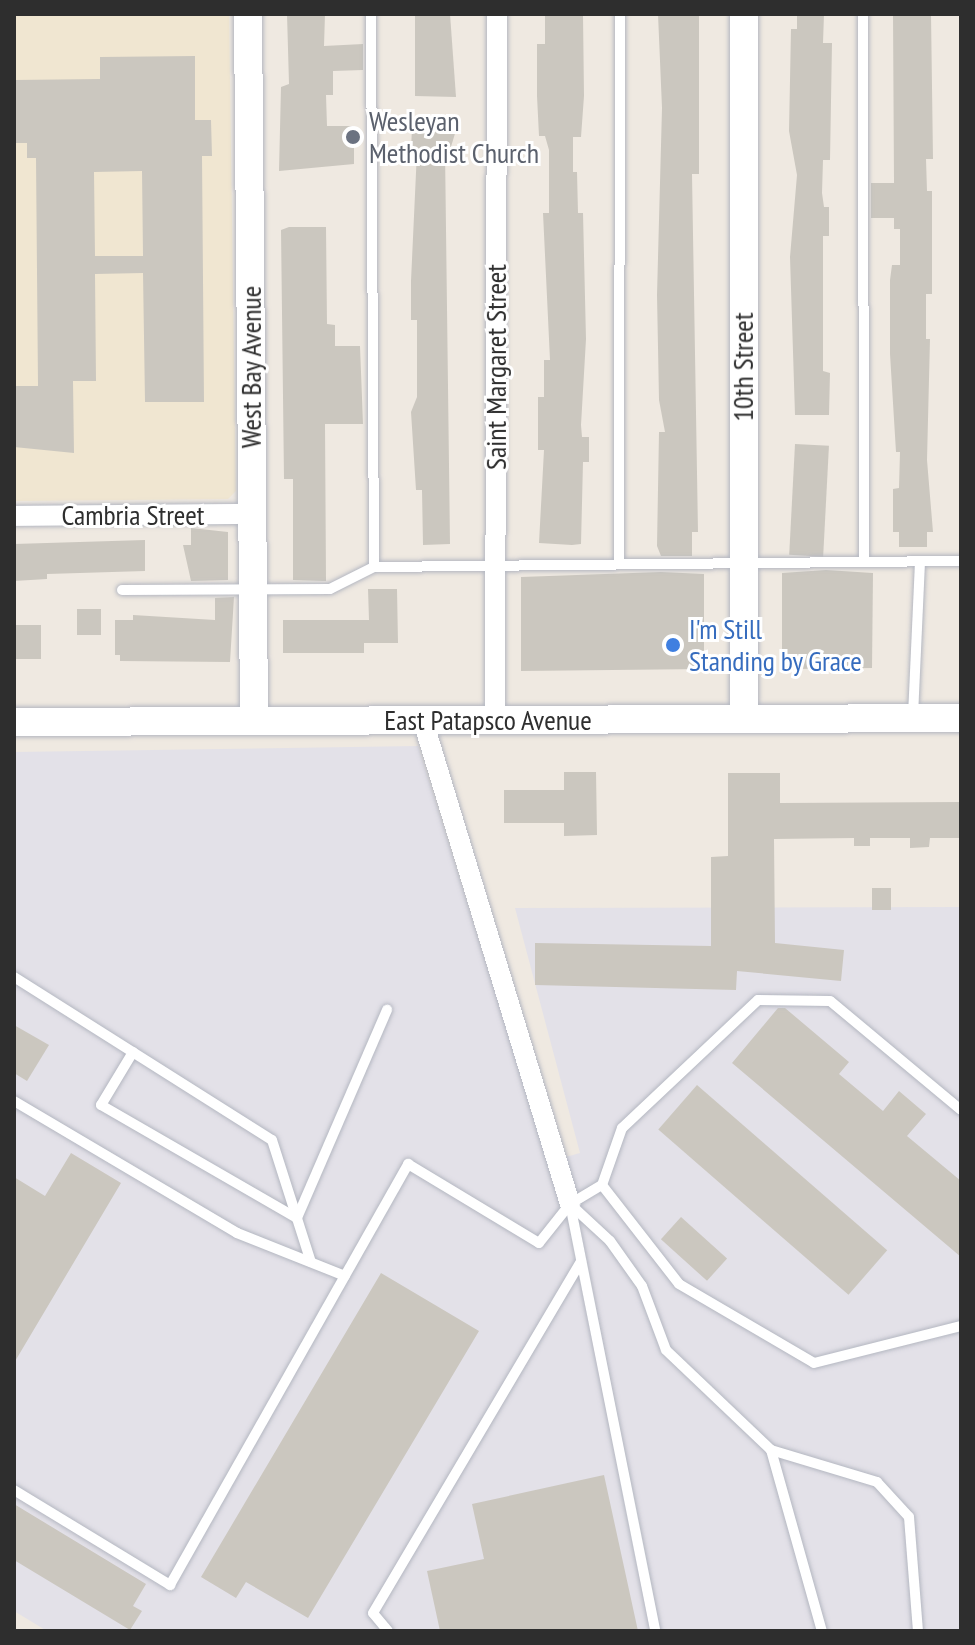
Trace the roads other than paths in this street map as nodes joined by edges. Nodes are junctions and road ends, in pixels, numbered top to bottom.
1 (248, 14) edge
2 (371, 14) edge
3 (497, 14) edge
4 (620, 14) edge
5 (744, 14) edge
6 (863, 14) edge
7 (252, 514) junction
8 (14, 516) edge
9 (961, 561) edge
10 (864, 562) junction
11 (920, 562) junction
12 (743, 563) junction
13 (619, 564) junction
14 (495, 566) junction
15 (374, 567) junction
16 (253, 589) junction
17 (122, 590) dead end
18 (913, 718) junction
19 (961, 718) edge
20 (744, 719) junction
21 (495, 720) junction
22 (254, 721) junction
23 (423, 721) junction
24 (14, 722) edge
25 (14, 977) edge
26 (387, 1010) dead end
27 (133, 1052) junction
28 (14, 1101) edge
29 (961, 1110) edge
30 (602, 1185) junction
31 (570, 1204) junction
32 (297, 1218) junction
33 (581, 1261) junction
34 (311, 1262) junction
35 (345, 1276) junction
36 (961, 1326) edge
37 (771, 1450) junction
38 (14, 1490) edge
39 (388, 1631) edge
40 (655, 1631) edge
41 (822, 1631) edge
42 (918, 1631) edge

1 - 7 street, West Bay Avenue
2 - 15 lane
3 - 14 street, Saint Margaret Street
4 - 13 lane
5 - 12 street, 10th Street
6 - 10 lane
7 - 8 street, Cambria Street
7 - 16 street, West Bay Avenue
9 - 11 lane
10 - 11 lane
10 - 12 lane
11 - 18 lane
12 - 13 lane
12 - 20 street, 10th Street
13 - 14 lane
14 - 15 lane
14 - 21 street, Saint Margaret Street
15 - 16 lane
16 - 17 lane
16 - 22 street, West Bay Avenue
18 - 19 street, East Patapsco Avenue
18 - 20 street, East Patapsco Avenue
20 - 21 street, East Patapsco Avenue
21 - 23 street, East Patapsco Avenue
22 - 23 street, East Patapsco Avenue
22 - 24 street, East Patapsco Avenue
23 - 31 street
25 - 27 lane
26 - 32 lane
27 - 32 lane
27 - 32 lane
28 - 34 lane
29 - 30 lane
30 - 31 lane
30 - 36 lane
31 - 33 lane
31 - 35 lane
31 - 37 lane
32 - 34 lane
33 - 39 lane
33 - 40 lane
34 - 35 lane
35 - 38 lane
37 - 41 lane
37 - 42 lane

